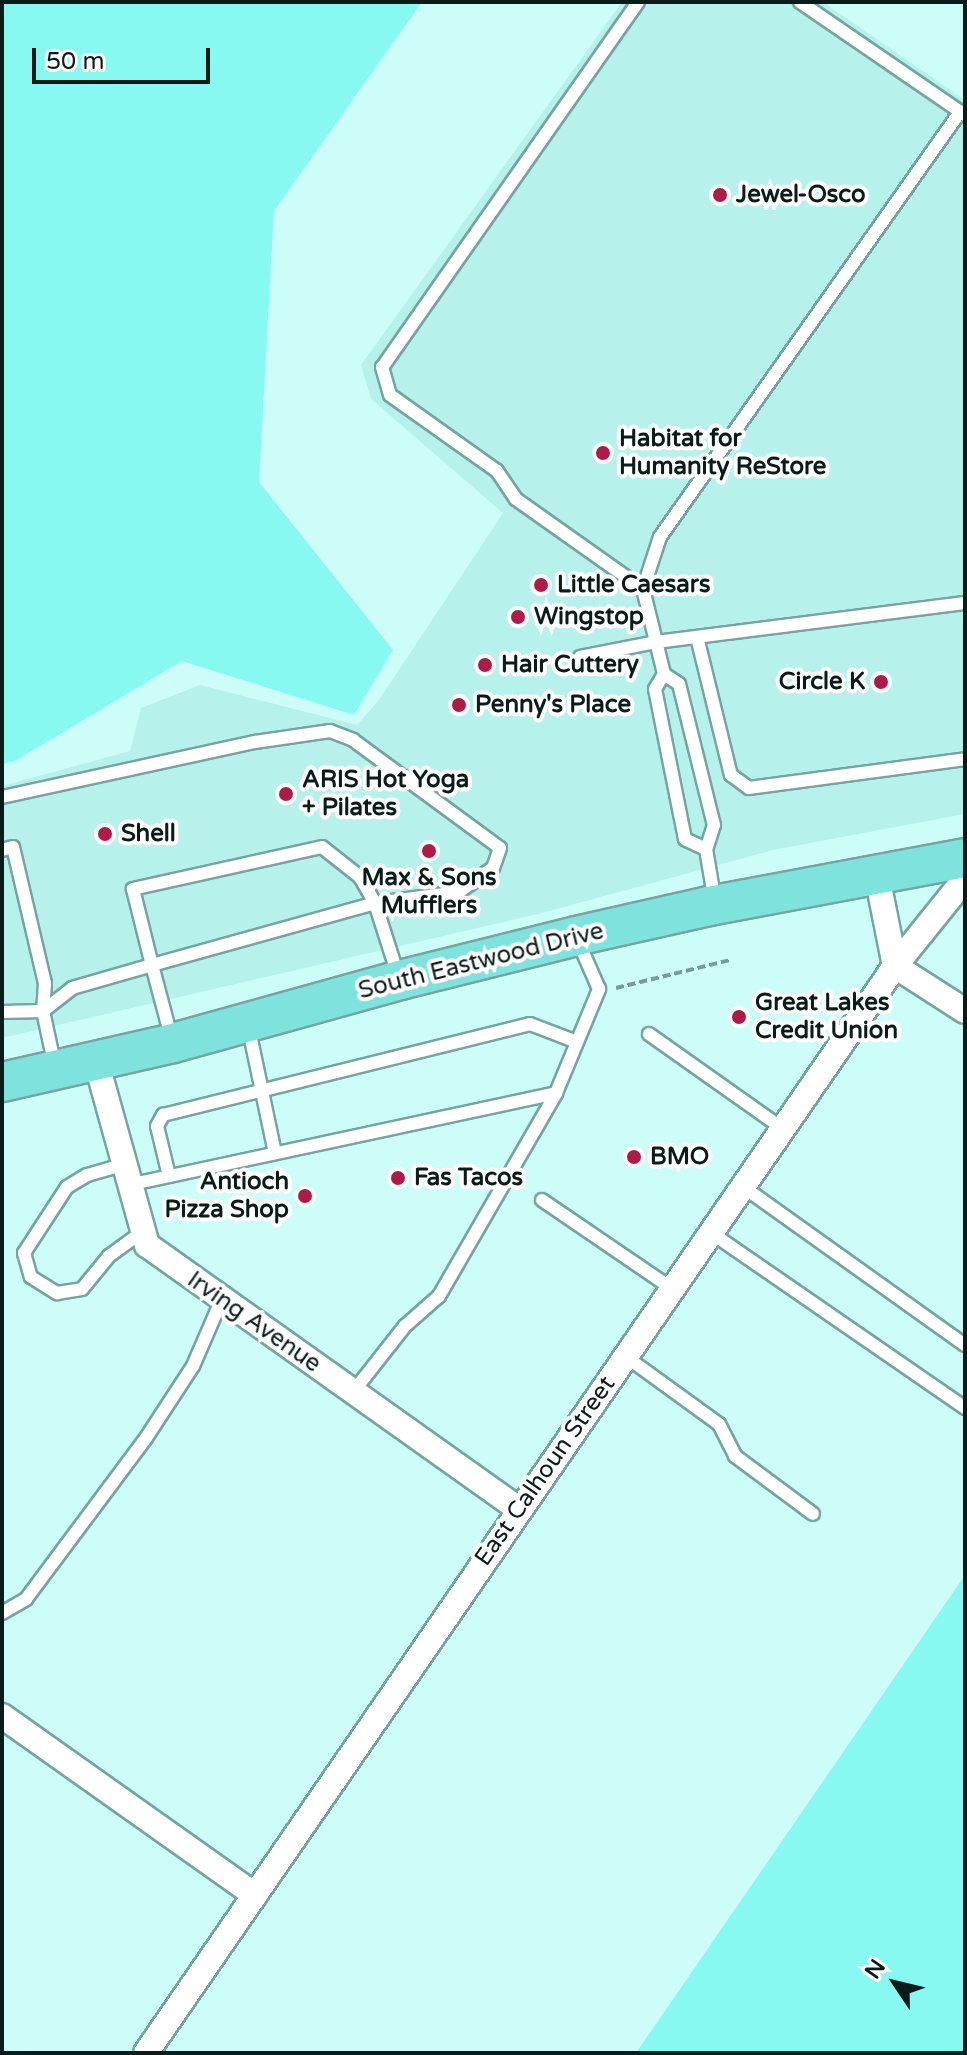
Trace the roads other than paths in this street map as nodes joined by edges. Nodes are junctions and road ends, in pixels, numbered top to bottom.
1 (638, 2) edge
2 (800, 2) edge
3 (962, 114) edge
4 (643, 589) junction
5 (965, 603) edge
6 (697, 637) junction
7 (656, 642) junction
8 (580, 657) dead end
9 (664, 674) junction
10 (965, 759) edge
11 (2, 797) edge
12 (706, 849) junction
13 (2, 850) edge
14 (965, 858) edge
15 (877, 876) junction
16 (965, 879) edge
17 (375, 903) junction
18 (716, 905) junction
19 (576, 936) junction
20 (152, 965) junction
21 (895, 966) junction
22 (400, 980) junction
23 (43, 1011) junction
24 (965, 1011) edge
25 (2, 1012) edge
26 (248, 1022) junction
27 (649, 1034) dead end
28 (577, 1042) junction
29 (173, 1043) junction
30 (96, 1061) junction
31 (56, 1071) junction
32 (2, 1082) edge
33 (261, 1088) junction
34 (556, 1093) junction
35 (782, 1128) junction
36 (275, 1153) junction
37 (125, 1175) junction
38 (169, 1176) junction
39 (742, 1186) junction
40 (542, 1200) dead end
41 (142, 1232) junction
42 (710, 1232) junction
43 (671, 1288) junction
44 (222, 1299) junction
45 (965, 1345) edge
46 (624, 1356) junction
47 (353, 1392) junction
48 (965, 1408) edge
49 (518, 1509) junction
50 (813, 1514) dead end
51 (2, 1613) edge
52 (2, 1716) edge
53 (255, 1895) junction
54 (146, 2053) edge

1 - 4 lane
2 - 3 lane
3 - 4 lane
4 - 7 lane
5 - 6 lane
6 - 7 lane
6 - 10 lane
7 - 8 lane
7 - 9 lane
9 - 12 lane
9 - 12 lane
11 - 17 lane
12 - 18 lane
13 - 23 lane
14 - 15 main road, South Eastwood Drive
15 - 18 main road, South Eastwood Drive
15 - 21 street
16 - 21 street, East Calhoun Street
17 - 20 lane
17 - 20 lane
17 - 22 lane
18 - 19 main road, South Eastwood Drive
19 - 22 main road, South Eastwood Drive
19 - 28 lane
20 - 23 lane
20 - 29 lane
21 - 24 street
21 - 35 street, East Calhoun Street
22 - 26 main road, South Eastwood Drive
23 - 25 lane
23 - 31 lane
26 - 29 main road, South Eastwood Drive
26 - 33 lane
27 - 35 lane
28 - 33 lane
28 - 34 lane
29 - 30 main road, South Eastwood Drive
30 - 31 main road, South Eastwood Drive
30 - 37 street, Irving Avenue
31 - 32 main road, South Eastwood Drive
33 - 36 lane
33 - 38 lane
34 - 36 lane
34 - 47 lane
35 - 39 street, East Calhoun Street
36 - 38 lane
37 - 38 lane
37 - 41 street, Irving Avenue
37 - 41 lane
39 - 42 street, East Calhoun Street
39 - 45 lane
40 - 43 lane
41 - 44 street, Irving Avenue
42 - 43 street, East Calhoun Street
42 - 48 lane
43 - 46 street, East Calhoun Street
44 - 47 street, Irving Avenue
44 - 51 lane
46 - 49 street, East Calhoun Street
46 - 50 lane
47 - 49 street, Irving Avenue
49 - 53 street, East Calhoun Street
52 - 53 street
53 - 54 street, East Calhoun Street

